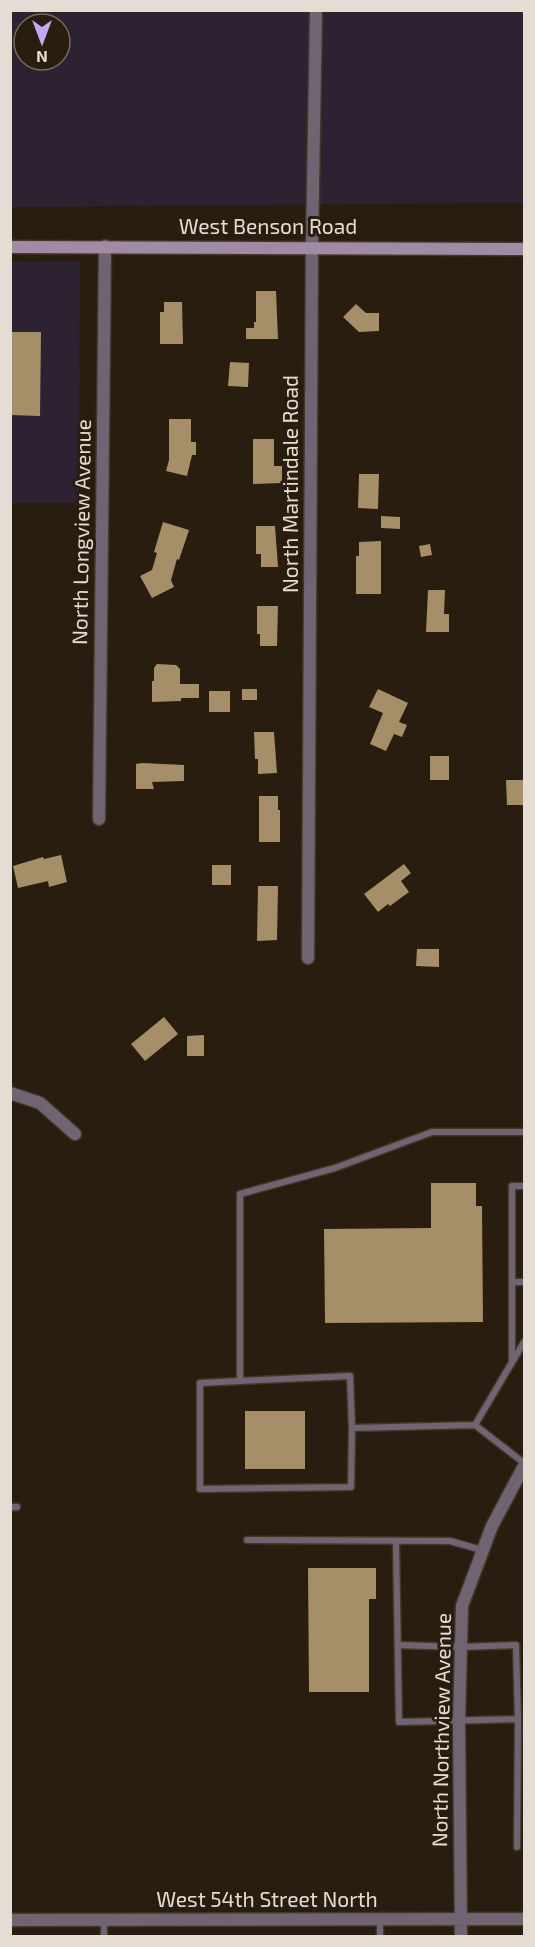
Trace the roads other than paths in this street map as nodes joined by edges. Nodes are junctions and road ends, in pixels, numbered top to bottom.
1 (316, 10) edge
2 (105, 246) junction
3 (10, 247) edge
4 (312, 247) junction
5 (525, 249) edge
6 (99, 819) dead end
7 (308, 958) dead end
8 (10, 1093) edge
9 (525, 1132) edge
10 (75, 1134) dead end
11 (525, 1186) edge
12 (512, 1282) junction
13 (525, 1282) edge
14 (525, 1342) edge
15 (512, 1362) junction
16 (240, 1381) junction
17 (475, 1425) junction
18 (352, 1428) junction
19 (525, 1464) edge
20 (247, 1540) dead end
21 (396, 1540) junction
22 (483, 1550) junction
23 (398, 1645) junction
24 (460, 1647) junction
25 (518, 1719) junction
26 (459, 1721) junction
27 (517, 1848) dead end
28 (380, 1919) junction
29 (461, 1919) junction
30 (525, 1919) edge
31 (10, 1920) edge
32 (104, 1920) junction
33 (104, 1936) edge
34 (380, 1936) edge
35 (461, 1936) edge

1 - 4 street, North Martindale Road
2 - 3 main road, West Benson Road
2 - 4 main road, West Benson Road
2 - 6 street, North Longview Avenue
4 - 5 main road, West Benson Road
4 - 7 street, North Martindale Road
8 - 10 street
9 - 16 lane
11 - 12 lane
12 - 13 lane
12 - 15 lane
14 - 15 lane
15 - 17 lane
16 - 18 lane
16 - 18 lane
17 - 18 lane
17 - 19 lane
19 - 22 street, North Northview Avenue
20 - 21 lane
21 - 22 lane
21 - 23 lane
22 - 24 street, North Northview Avenue
23 - 24 lane
23 - 26 lane
24 - 25 lane
24 - 26 street, North Northview Avenue
25 - 26 lane
25 - 27 lane
26 - 29 street, North Northview Avenue
28 - 29 street, West 54th Street North
28 - 32 street, West 54th Street North
28 - 34 lane
29 - 30 street, West 54th Street North
29 - 35 street, North Northview Avenue
31 - 32 street, West 54th Street North
32 - 33 lane

